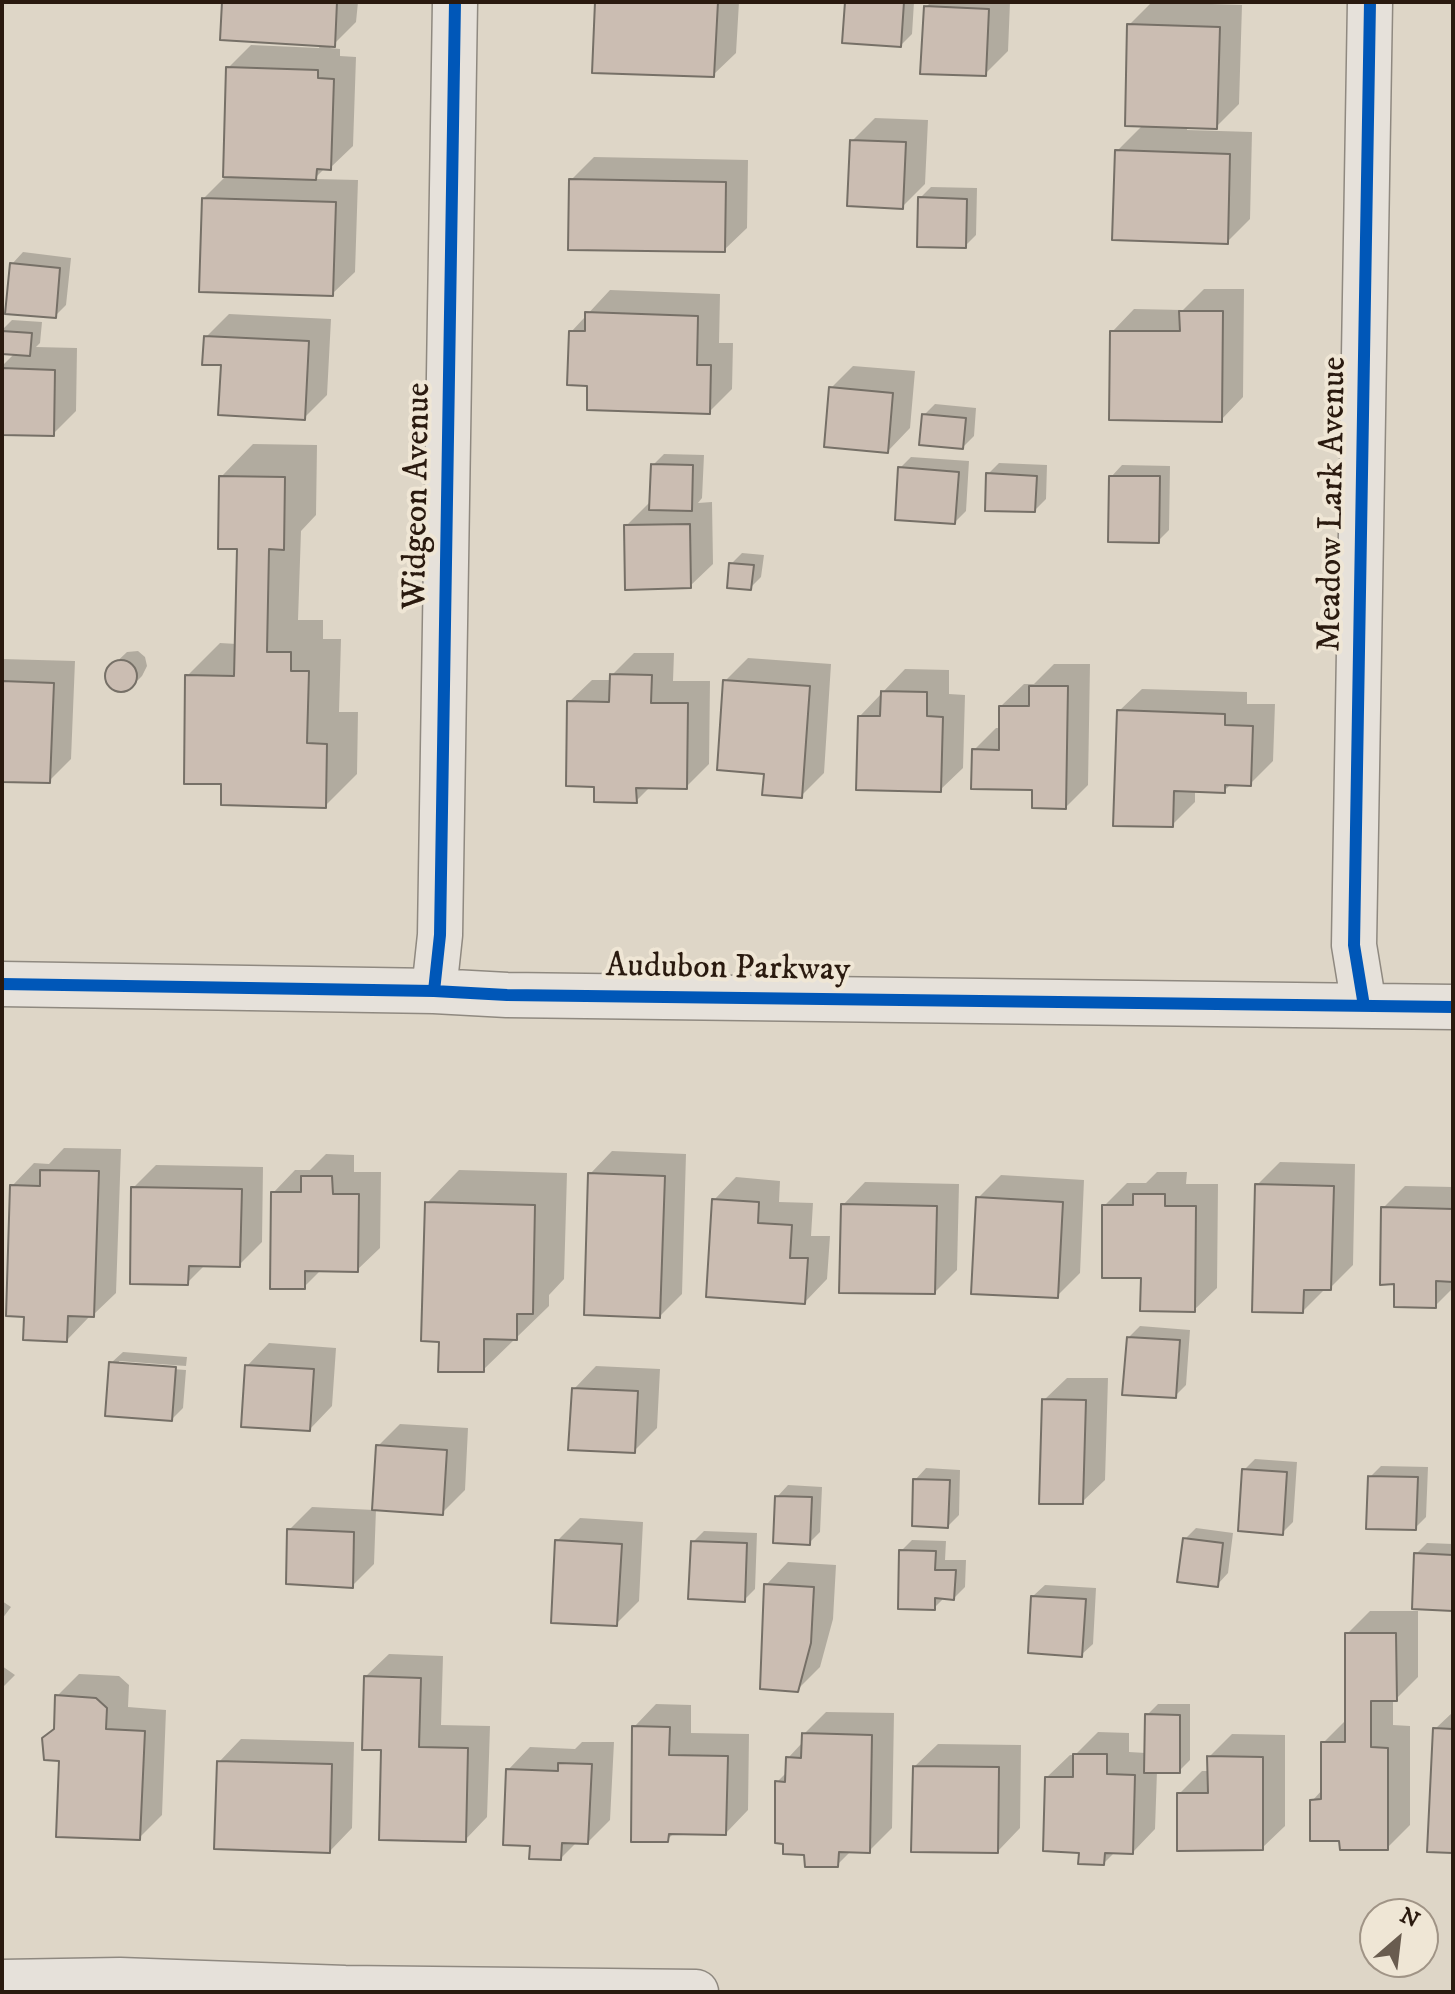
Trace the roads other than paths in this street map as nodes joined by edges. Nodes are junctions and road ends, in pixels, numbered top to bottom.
1 (455, 2) edge
2 (1370, 2) edge
3 (2, 984) edge
4 (434, 991) junction
5 (1364, 1006) junction
6 (1453, 1007) edge
7 (2, 1982) edge
8 (696, 1992) edge

1 - 4 street, Widgeon Avenue
2 - 5 street, Meadow Lark Avenue
3 - 4 street, Audubon Parkway
4 - 5 street, Audubon Parkway
5 - 6 street, Audubon Parkway
7 - 8 street

